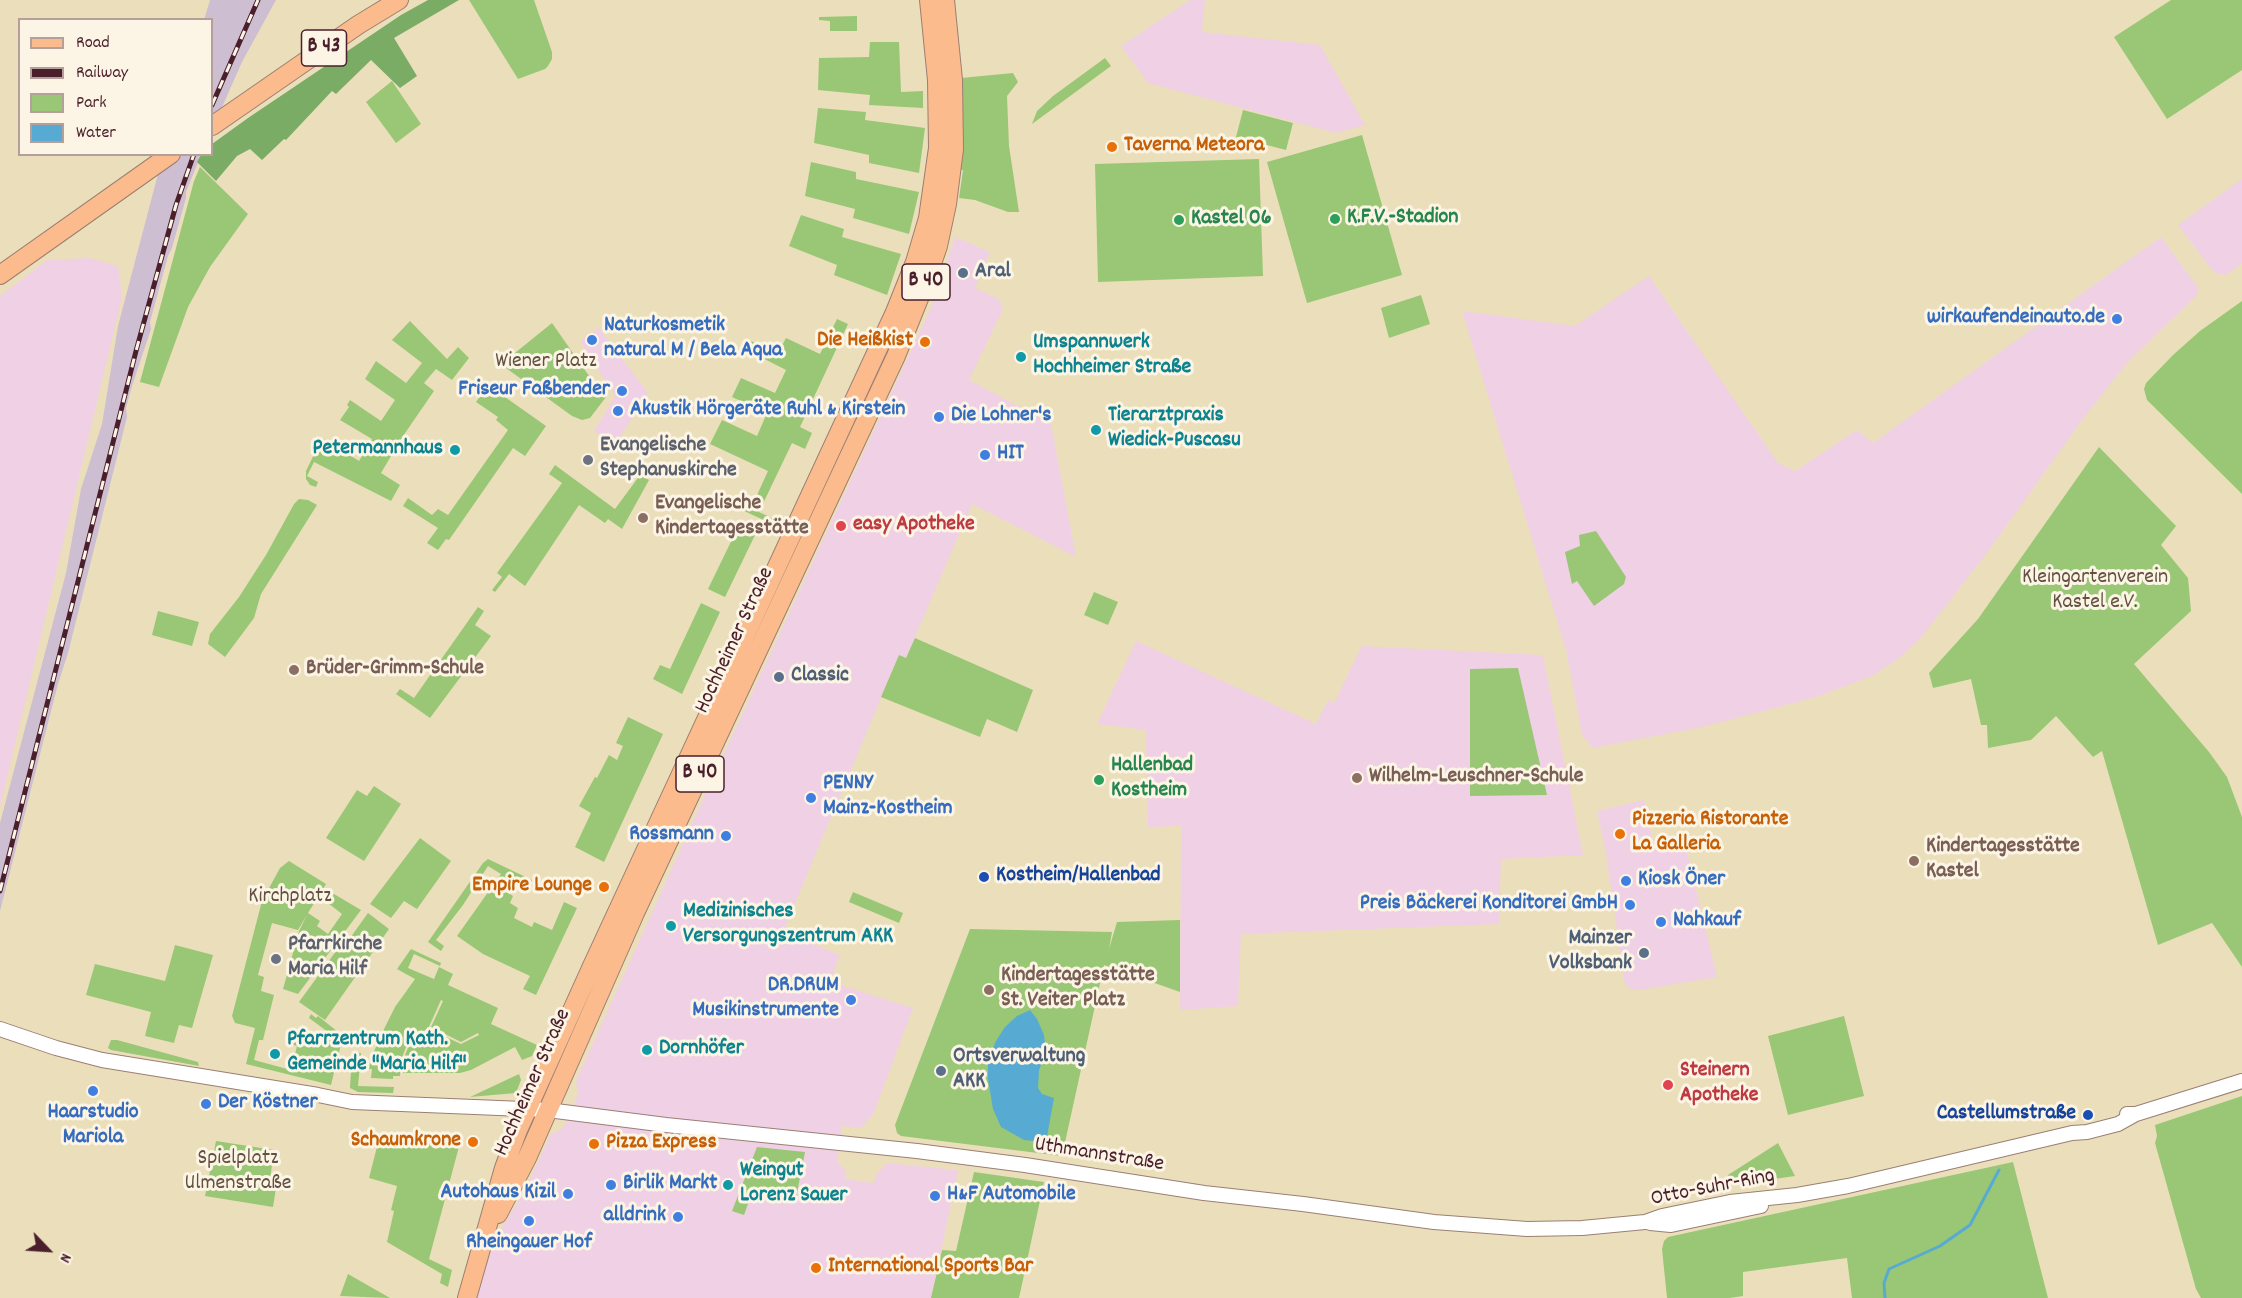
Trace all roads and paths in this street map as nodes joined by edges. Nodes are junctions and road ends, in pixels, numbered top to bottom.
1 (399, 0) edge
2 (929, 0) edge
3 (945, 0) edge
4 (213, 125) edge
5 (168, 156) edge
6 (0, 275) edge
7 (0, 1029) edge
8 (2242, 1081) edge
9 (528, 1108) junction
10 (548, 1110) junction
11 (1645, 1222) joint
12 (481, 1245) junction
13 (467, 1298) edge

1 - 4 main road, B 43
2 - 9 main road, Hochheimer Straße / B 40
3 - 10 main road, Hochheimer Straße / B 40
5 - 6 main road
7 - 9 street, Uthmannstraße
8 - 11 street, Otto-Suhr-Ring
9 - 10 street, Uthmannstraße
9 - 12 main road, Hochheimer Straße / B 40
10 - 11 street, Uthmannstraße
10 - 12 main road, Hochheimer Straße / B 40
12 - 13 main road, Hochheimer Straße / B 40

